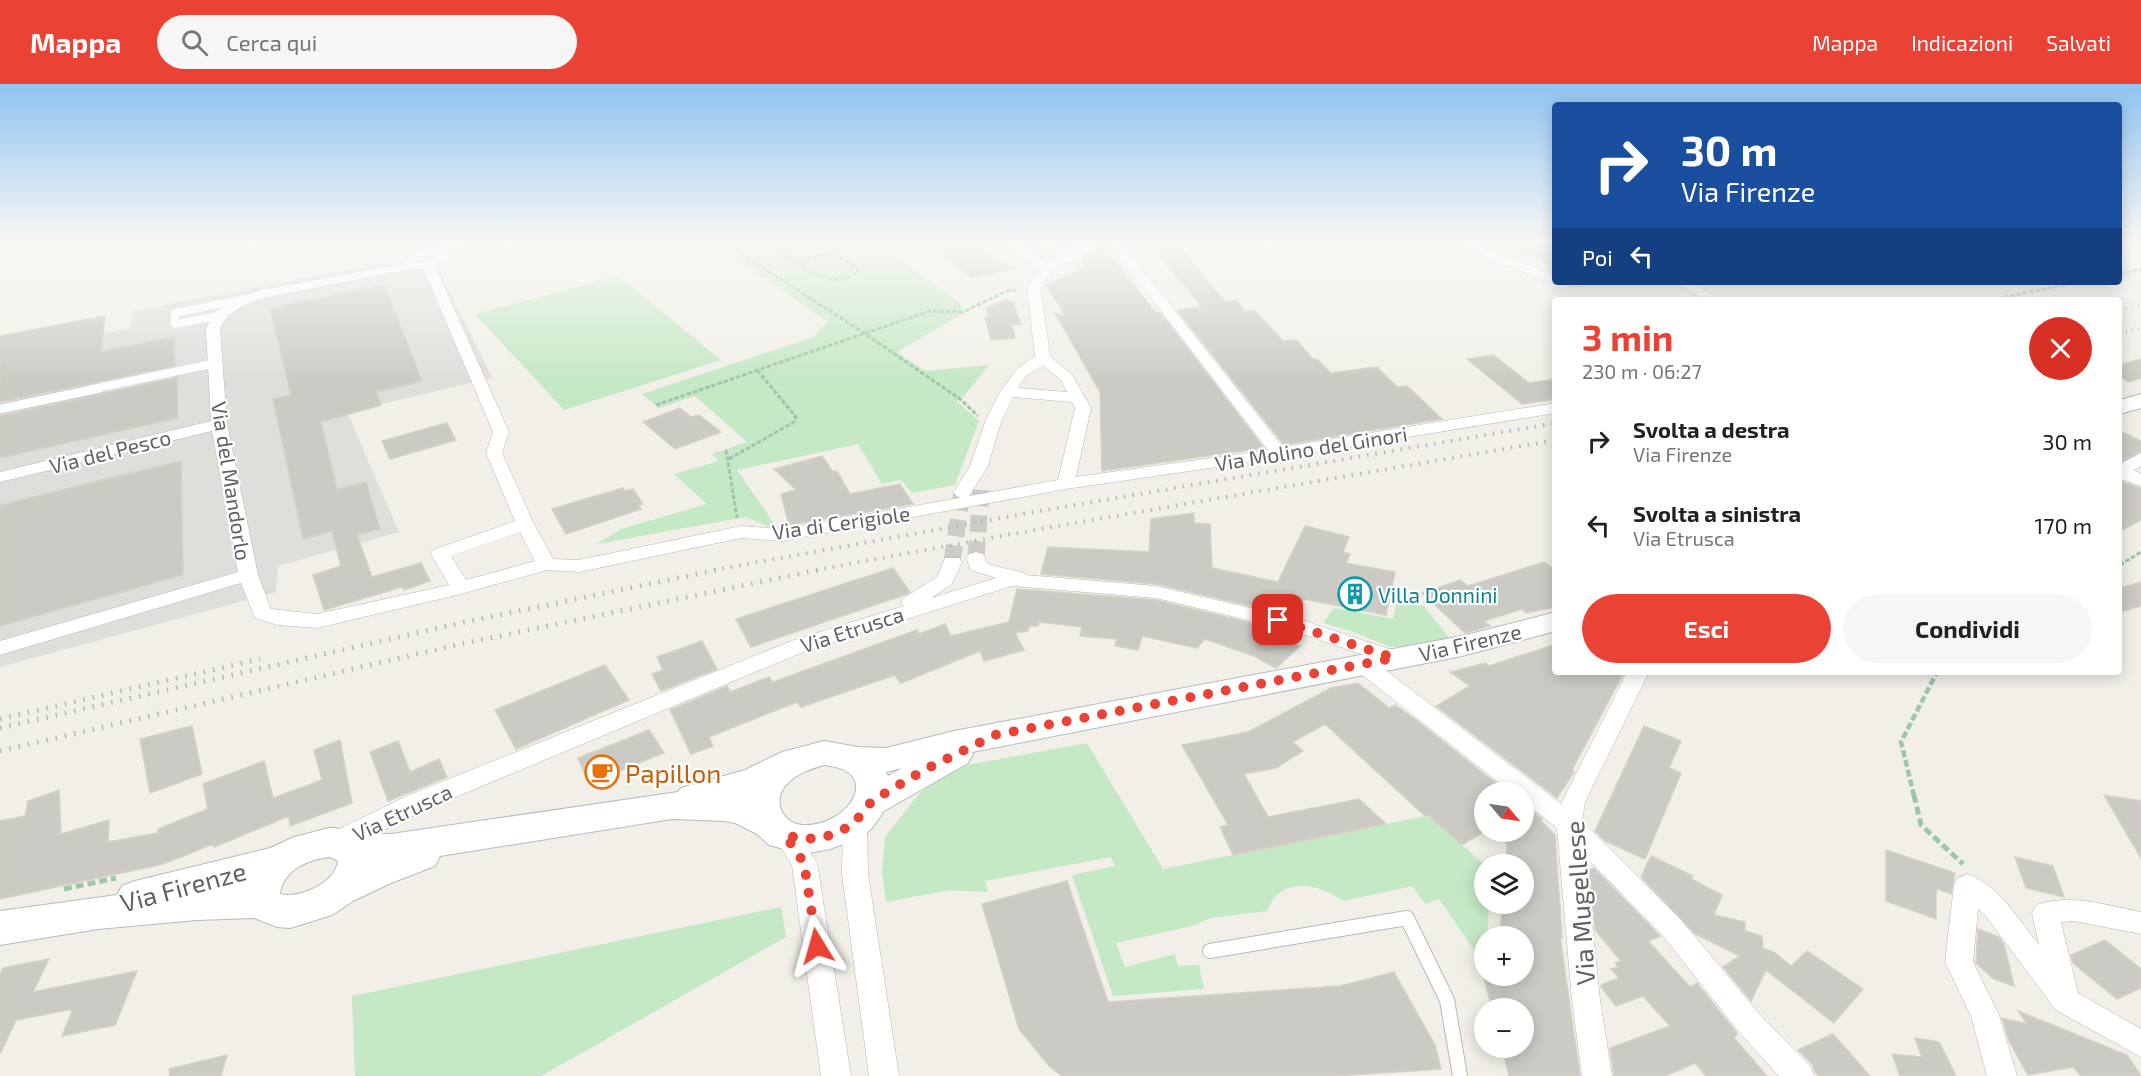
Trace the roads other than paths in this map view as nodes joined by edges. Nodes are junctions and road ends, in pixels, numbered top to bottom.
1 (291, 289) edge
2 (445, 289) edge
3 (1034, 289) edge
4 (1151, 289) edge
5 (1695, 289) edge
6 (1709, 297) edge
7 (246, 299) junction
8 (218, 316) junction
9 (1043, 358) junction
10 (216, 363) junction
11 (1008, 392) junction
12 (1079, 398) junction
13 (2141, 401) edge
14 (2122, 407) edge
15 (0, 409) edge
16 (1552, 409) edge
17 (219, 424) junction
18 (1280, 453) junction
19 (2141, 458) edge
20 (979, 466) junction
21 (2122, 471) edge
22 (2122, 473) edge
23 (0, 477) edge
24 (2141, 481) edge
25 (1066, 484) junction
26 (981, 490) tunnel mouth
27 (962, 493) tunnel mouth
28 (525, 524) junction
29 (976, 558) dead end
30 (952, 562) tunnel mouth
31 (546, 564) junction
32 (248, 575) junction
33 (1097, 586) junction
34 (461, 588) junction
35 (1552, 622) edge
36 (863, 625) junction
37 (0, 648) edge
38 (1379, 661) junction
39 (1636, 675) edge
40 (995, 735) junction
41 (854, 759) junction
42 (791, 761) junction
43 (672, 805) junction
44 (864, 812) junction
45 (1569, 824) junction
46 (777, 830) junction
47 (484, 834) junction
48 (344, 845) junction
49 (282, 860) junction
50 (342, 889) junction
51 (263, 902) junction
52 (85, 913) junction
53 (2141, 923) edge
54 (0, 928) edge
55 (1210, 951) dead end
56 (2066, 1001) junction
57 (2141, 1044) edge
58 (836, 1076) edge
59 (884, 1076) edge
60 (1460, 1076) edge
61 (1597, 1076) edge
62 (1799, 1076) edge
63 (2002, 1076) edge

1 - 7 street
2 - 28 street
3 - 9 street
4 - 18 street
5 - 6 street
7 - 8 street
7 - 8 lane
8 - 10 street, Via del Mandorlo
9 - 11 street
9 - 12 street
10 - 15 lane
10 - 17 street, Via del Mandorlo
11 - 12 street
11 - 20 street
12 - 25 street
13 - 14 main road
16 - 18 street, Via Molino del Ginori
17 - 23 street, Via del Pesco
17 - 32 street, Via del Mandorlo
18 - 25 street, Via Molino del Ginori
19 - 21 street
20 - 26 street
20 - 27 street
22 - 24 street
25 - 31 street, Via di Cerigiole
28 - 31 street
28 - 34 street
29 - 33 street
30 - 36 street
31 - 34 street, Via di Cerigiole
32 - 34 street, Via del Mandorlo
32 - 37 street, Via del Mandorlo
33 - 36 street, Via Etrusca
33 - 38 street, Via Etrusca
35 - 38 main road, Via Firenze
36 - 48 street, Via Etrusca
38 - 40 main road, Via Firenze
38 - 45 street, Via Etrusca
39 - 45 street, Via Mugellese
40 - 41 main road, Via Firenze
40 - 44 main road, Via Firenze
41 - 42 main road, Via Firenze
41 - 44 main road
42 - 43 main road, Via Firenze
42 - 46 main road, Via Firenze
43 - 46 main road, Via Firenze
43 - 47 main road, Via Firenze
44 - 46 main road, Via Firenze
44 - 59 street
45 - 61 street, Via Mugellese
45 - 62 street, Via Etrusca
46 - 58 street
47 - 48 main road, Via Firenze
47 - 50 main road, Via Firenze
48 - 49 main road, Via Firenze
48 - 50 main road, Via Firenze
49 - 51 main road, Via Firenze
49 - 52 main road, Via Firenze
50 - 51 main road, Via Firenze
51 - 52 main road, Via Firenze
52 - 54 main road, Via Firenze
53 - 56 street
55 - 60 lane
56 - 57 street
56 - 63 street

